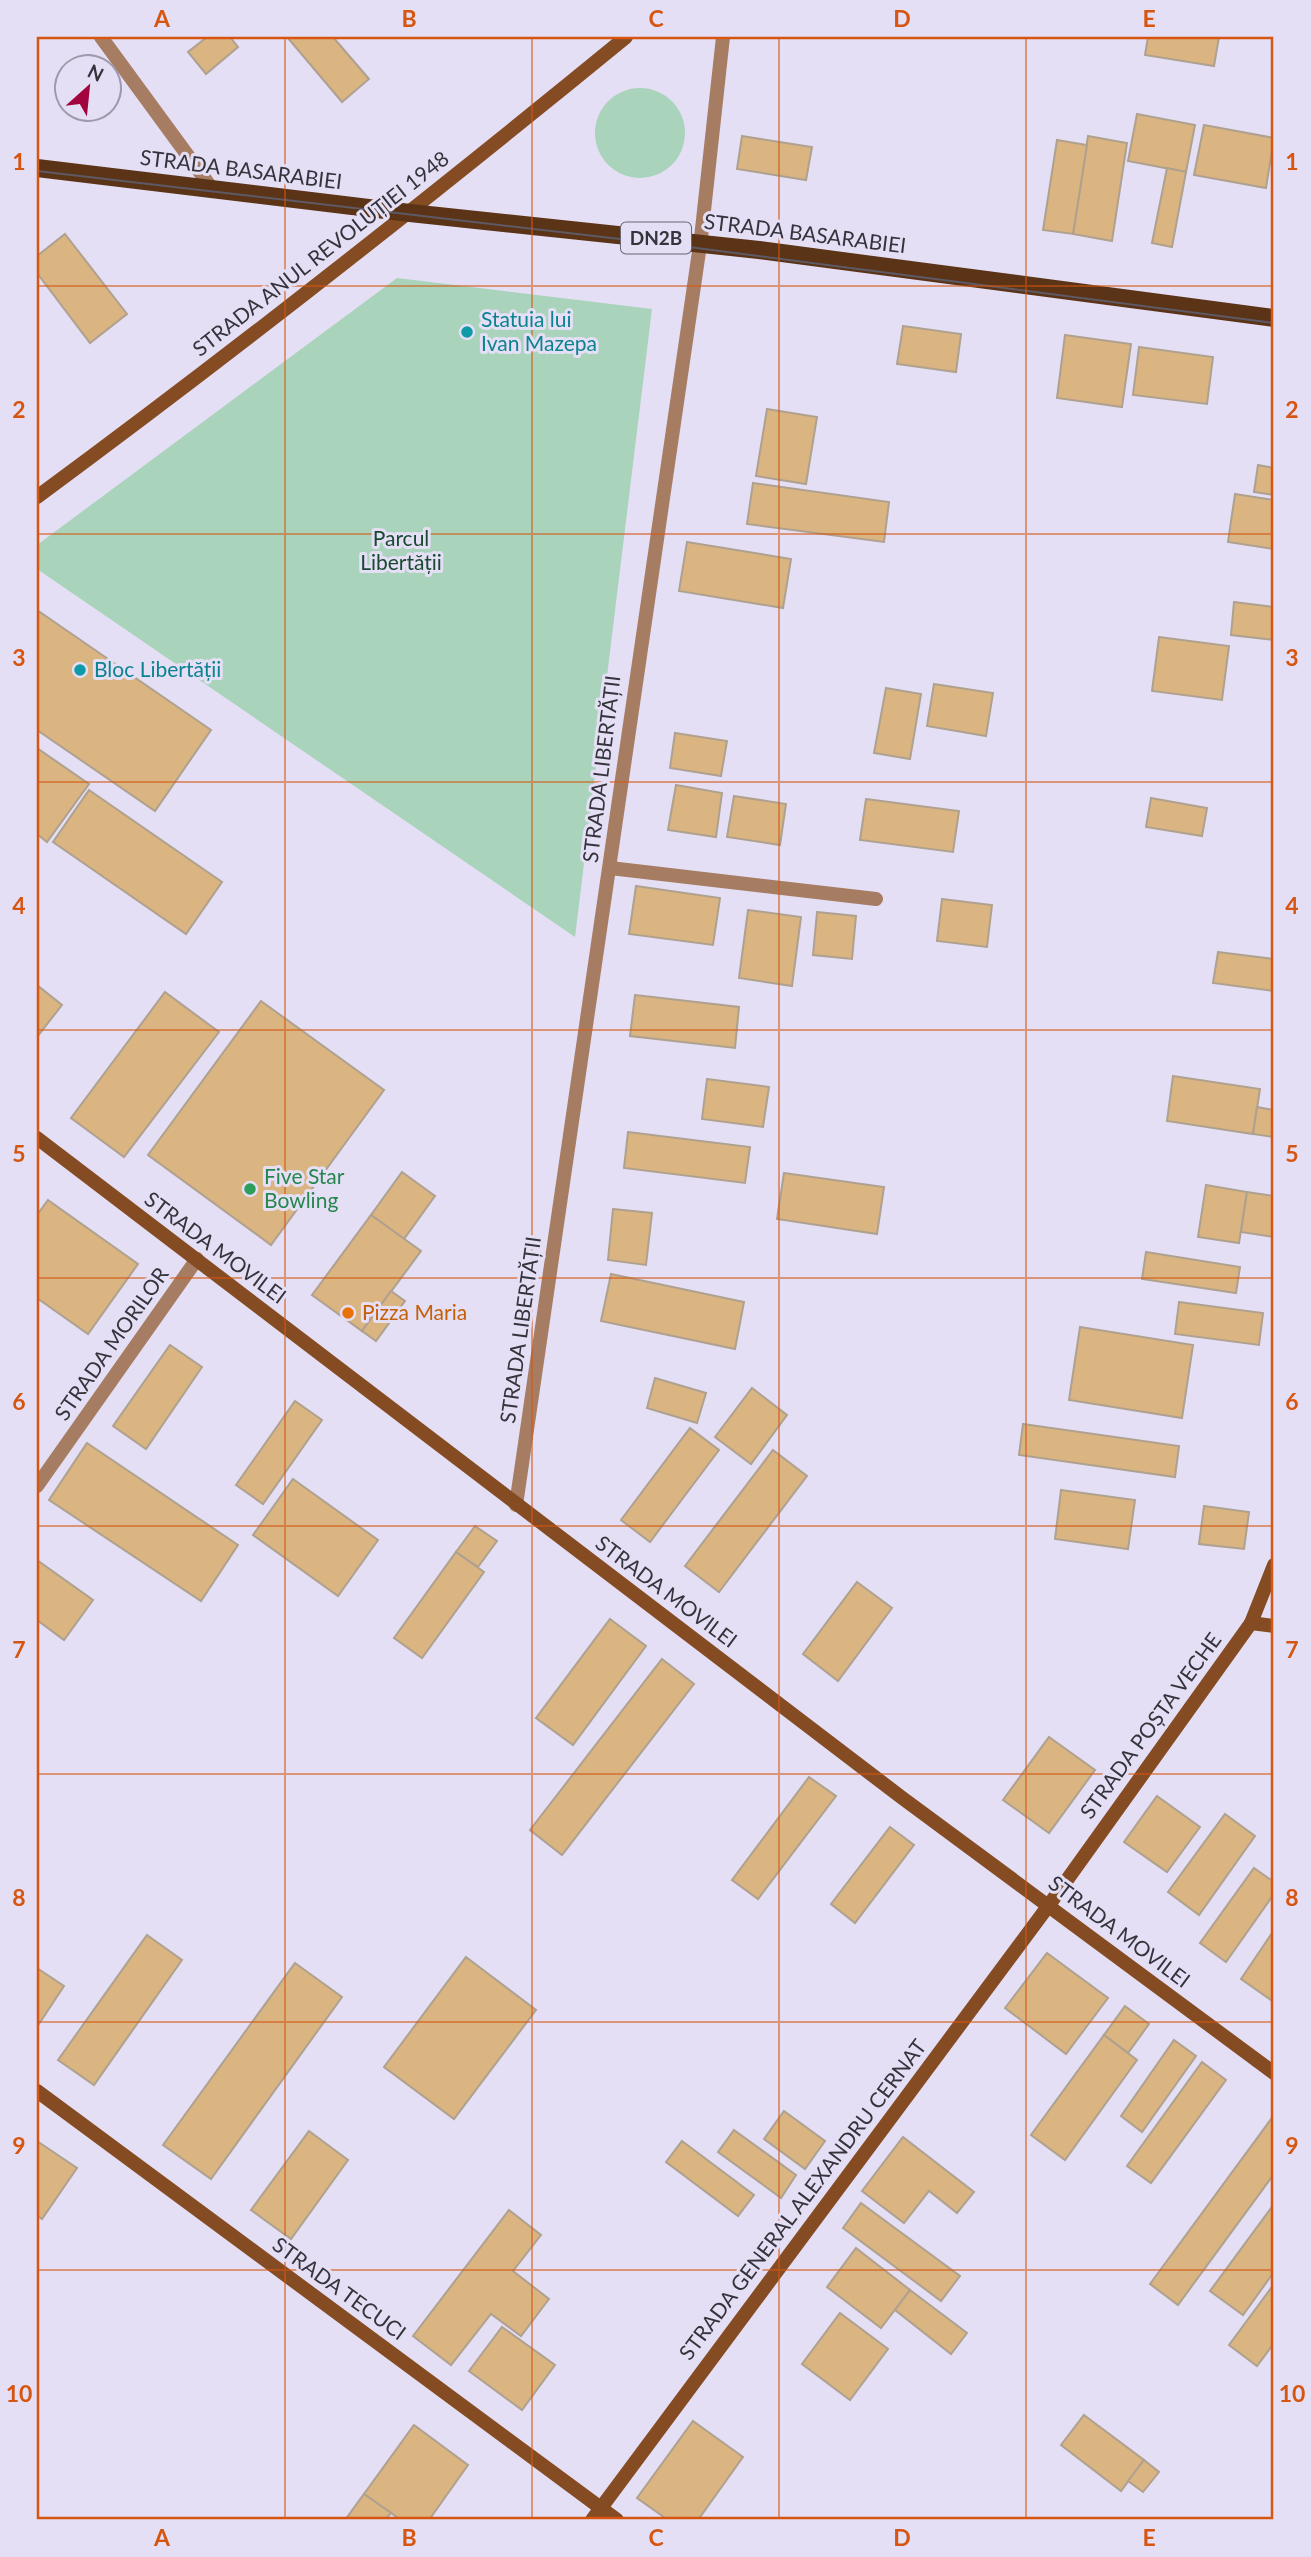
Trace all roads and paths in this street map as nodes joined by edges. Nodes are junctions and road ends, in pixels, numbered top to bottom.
1 (101, 37) edge
2 (626, 37) edge
3 (723, 37) edge
4 (37, 168) edge
5 (214, 190) junction
6 (410, 213) junction
7 (700, 243) junction
8 (1274, 318) edge
9 (37, 497) edge
10 (610, 868) junction
11 (876, 899) dead end
12 (37, 1138) edge
13 (197, 1259) junction
14 (37, 1486) edge
15 (516, 1505) junction
16 (1274, 1565) edge
17 (1251, 1623) junction
18 (1274, 1626) edge
19 (1049, 1905) junction
20 (1274, 2073) edge
21 (38, 2096) edge
22 (596, 2514) edge
23 (617, 2520) edge

1 - 5 street
2 - 6 street, STRADA ANUL REVOLUȚIEI 1948
3 - 7 street, STRADA LIBERTĂȚII
4 - 5 main road, STRADA BASARABIEI / DN2B
5 - 6 main road, STRADA BASARABIEI / DN2B
6 - 7 main road, STRADA BASARABIEI / DN2B
6 - 9 street, STRADA ANUL REVOLUȚIEI 1948
7 - 8 main road, STRADA BASARABIEI / DN2B
7 - 10 street, STRADA LIBERTĂȚII
10 - 11 street
10 - 15 street, STRADA LIBERTĂȚII
12 - 13 street, STRADA MOVILEI
13 - 14 street, STRADA MORILOR
13 - 15 street, STRADA MOVILEI
15 - 19 street, STRADA MOVILEI
16 - 17 street, STRADA POȘTA VECHE
17 - 18 street
17 - 19 street, STRADA POȘTA VECHE
19 - 20 street, STRADA MOVILEI
19 - 22 street, STRADA GENERAL ALEXANDRU CERNAT
21 - 22 street, STRADA TECUCI
22 - 23 street, STRADA TECUCI

